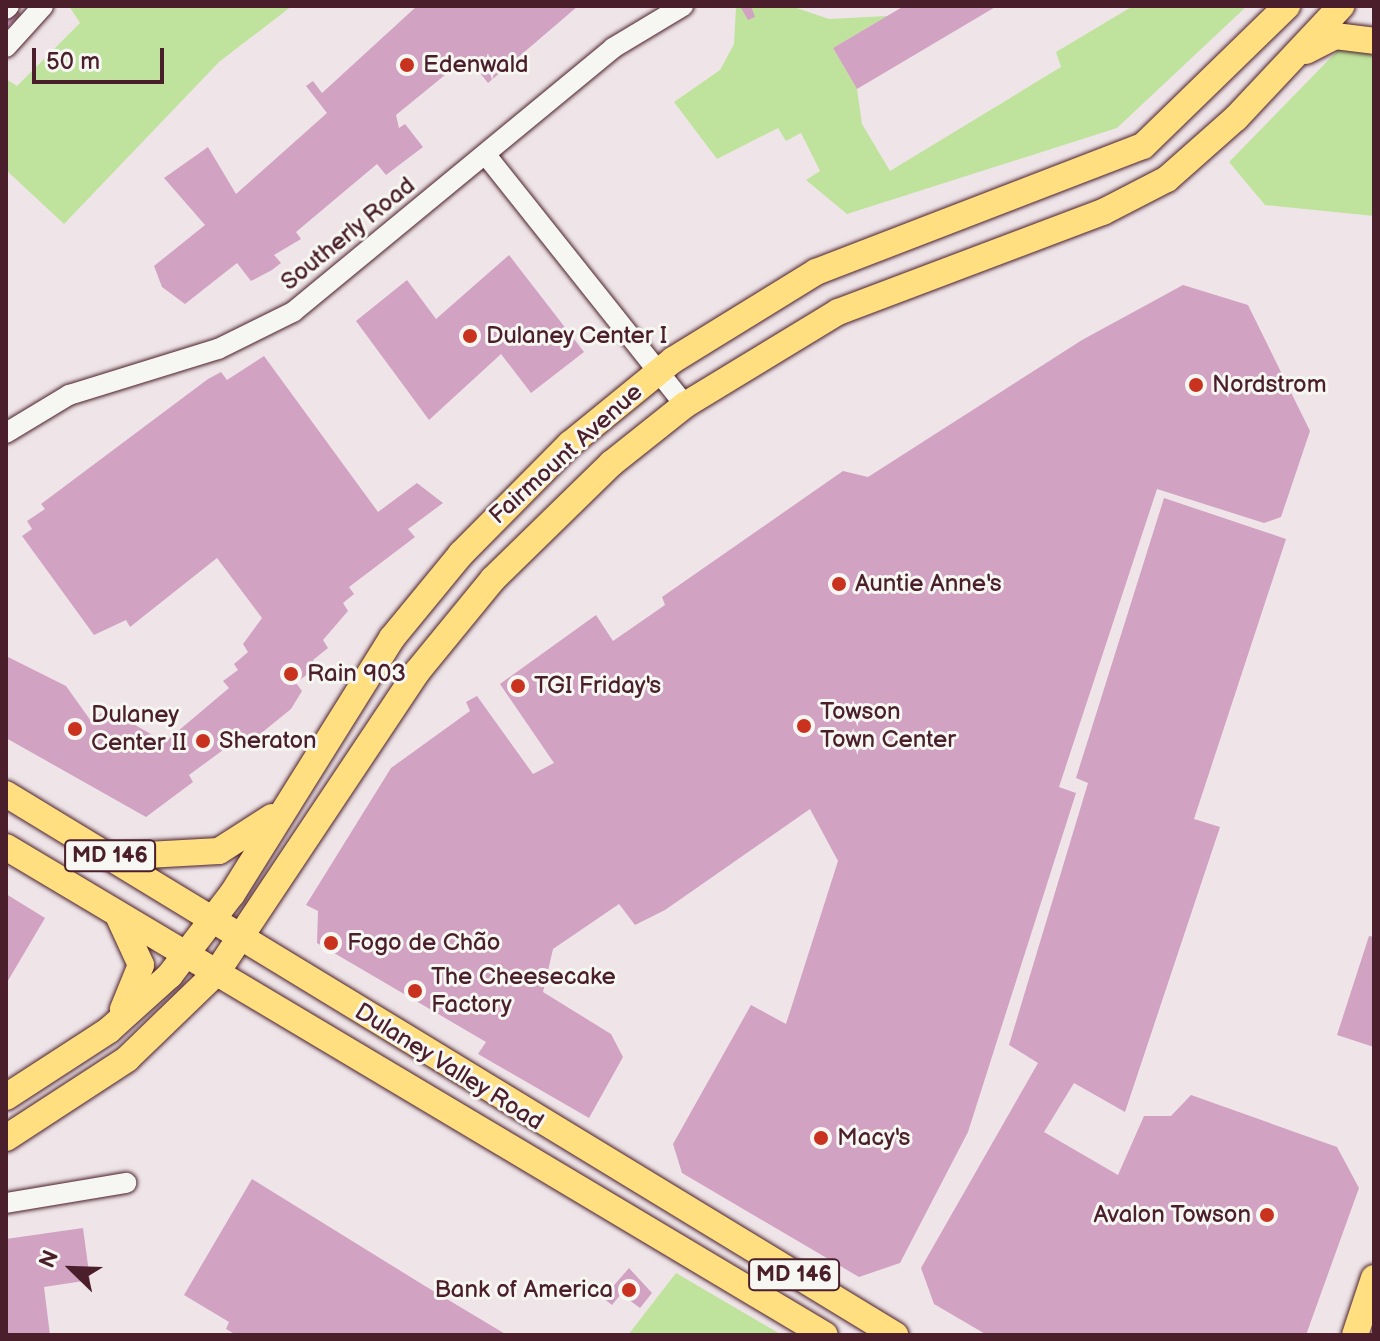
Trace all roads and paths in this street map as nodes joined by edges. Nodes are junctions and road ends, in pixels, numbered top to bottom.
1 (43, 6) edge
2 (683, 6) edge
3 (1287, 6) edge
4 (1341, 6) edge
5 (1374, 41) edge
6 (6, 47) edge
7 (1289, 61) junction
8 (486, 155) junction
9 (655, 374) junction
10 (685, 405) junction
11 (6, 433) edge
12 (6, 794) edge
13 (285, 807) junction
14 (6, 847) edge
15 (111, 857) junction
16 (116, 912) junction
17 (213, 920) junction
18 (242, 938) junction
19 (187, 954) junction
20 (217, 972) junction
21 (109, 1030) junction
22 (6, 1097) edge
23 (6, 1138) edge
24 (126, 1183) dead end
25 (6, 1203) edge
26 (1372, 1293) edge
27 (825, 1335) edge
28 (895, 1335) edge
29 (1355, 1335) edge

1 - 6 street
2 - 8 street, Southerly Road
3 - 9 main road, Fairmount Avenue
4 - 7 main road, Fairmount Avenue
5 - 7 main road, Fairmount Avenue
7 - 10 main road, Fairmount Avenue
8 - 9 street
8 - 11 street, Southerly Road
9 - 10 street
9 - 13 main road, Fairmount Avenue
10 - 18 main road, Fairmount Avenue
12 - 15 main road, Dulaney Valley Road / MD 146
13 - 15 main road
13 - 17 main road, Fairmount Avenue
14 - 16 main road, Dulaney Valley Road / MD 146
15 - 17 main road, Dulaney Valley Road / MD 146
16 - 19 main road, Dulaney Valley Road / MD 146
16 - 21 main road
17 - 18 main road, Dulaney Valley Road / MD 146
17 - 19 main road, Fairmount Avenue
18 - 20 main road, Fairmount Avenue
18 - 28 main road, Dulaney Valley Road / MD 146
19 - 20 main road, Dulaney Valley Road / MD 146
19 - 21 main road, Fairmount Avenue
20 - 23 main road, Fairmount Avenue
20 - 27 main road, Dulaney Valley Road / MD 146
21 - 22 main road, Fairmount Avenue
24 - 25 street
26 - 29 main road

